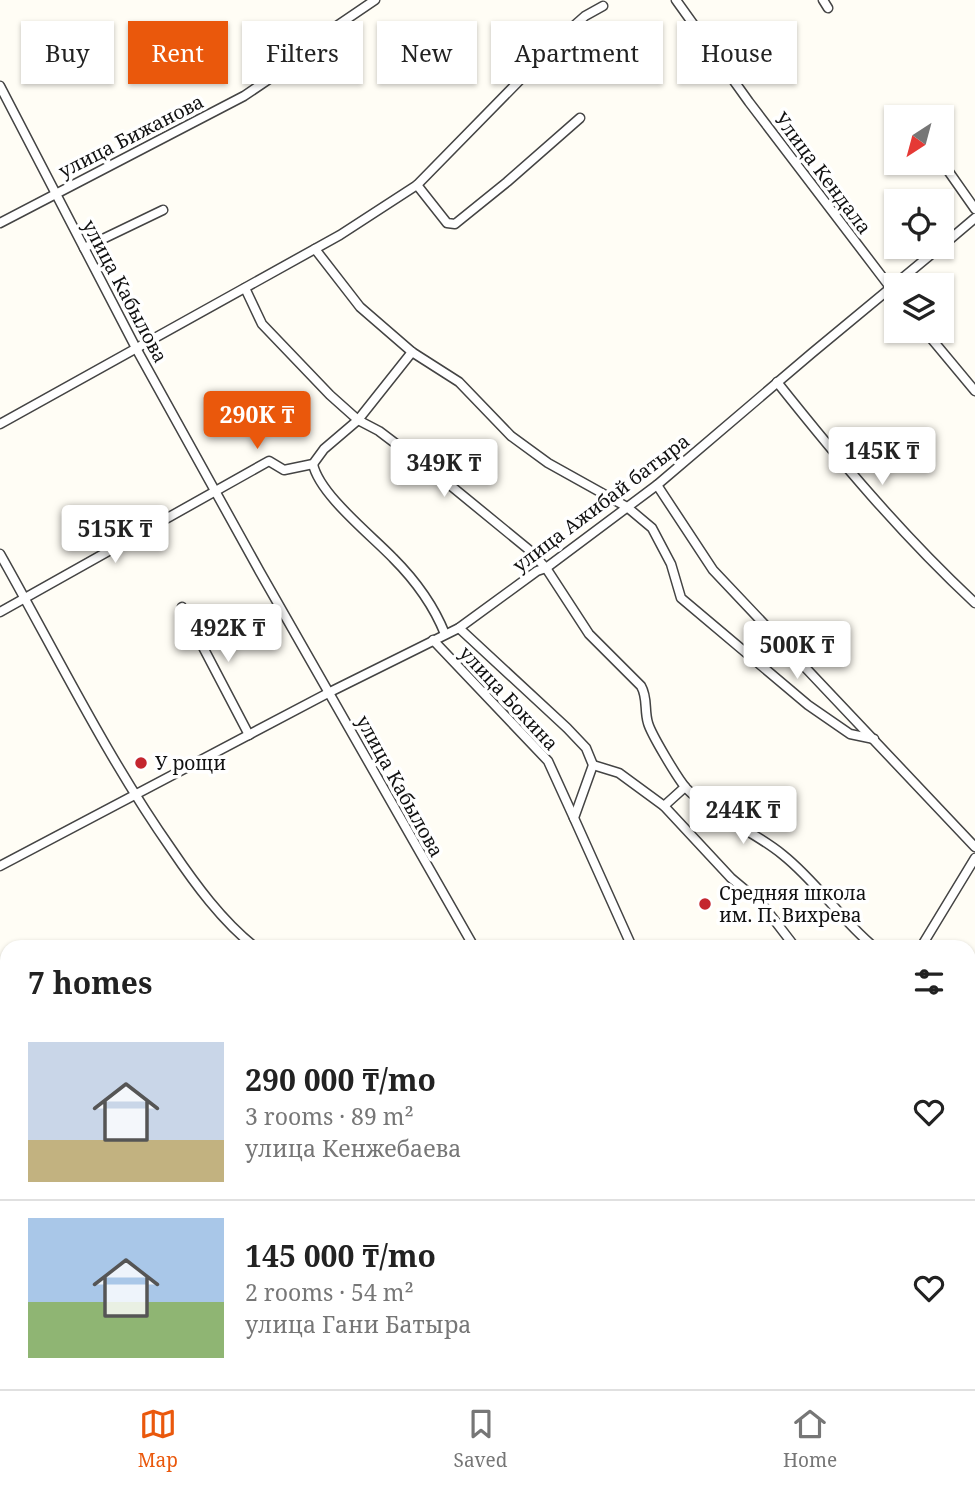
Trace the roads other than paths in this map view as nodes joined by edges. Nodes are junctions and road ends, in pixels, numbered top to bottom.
1 (375, 0) edge
2 (676, 0) edge
3 (603, 6) dead end
4 (0, 86) edge
5 (580, 118) dead end
6 (951, 175) edge
7 (417, 185) junction
8 (56, 192) junction
9 (975, 209) edge
10 (163, 210) dead end
11 (975, 218) edge
12 (0, 223) edge
13 (954, 235) edge
14 (84, 248) junction
15 (315, 249) junction
16 (927, 259) edge
17 (913, 273) edge
18 (884, 280) edge
19 (245, 288) junction
20 (884, 299) edge
21 (935, 343) edge
22 (137, 350) junction
23 (412, 352) junction
24 (777, 382) junction
25 (975, 391) edge
26 (358, 420) junction
27 (0, 424) edge
28 (313, 464) junction
29 (657, 485) junction
30 (215, 492) junction
31 (627, 507) junction
32 (0, 554) edge
33 (546, 568) junction
34 (25, 598) junction
35 (975, 603) edge
36 (182, 607) dead end
37 (0, 612) edge
38 (459, 628) junction
39 (445, 634) junction
40 (433, 640) junction
41 (330, 692) junction
42 (249, 735) junction
43 (874, 739) junction
44 (593, 765) junction
45 (685, 787) junction
46 (134, 795) junction
47 (664, 806) junction
48 (574, 818) junction
49 (975, 847) edge
50 (975, 858) edge
51 (0, 866) edge
52 (246, 940) edge
53 (470, 940) edge
54 (629, 940) edge
55 (790, 940) edge
56 (866, 940) edge
57 (925, 940) edge

1 - 8 street, улица Бижанова
2 - 18 street, Улица Кендала
3 - 7 street
4 - 8 street, улица Кабылова
5 - 7 street
6 - 9 street
7 - 15 street
8 - 12 street, улица Бижанова
8 - 14 street, улица Кабылова
10 - 14 street
11 - 13 street, улица Ажибай батыра
14 - 22 street, улица Кабылова
15 - 19 street
15 - 23 street
16 - 17 street, улица Ажибай батыра
19 - 22 street
19 - 26 street
20 - 24 street, улица Ажибай батыра
21 - 25 street
22 - 27 street
22 - 30 street, улица Кабылова
23 - 26 street
23 - 31 street
24 - 29 street, улица Ажибай батыра
24 - 35 street
26 - 28 street
26 - 33 street
28 - 30 street
28 - 39 street, улица Бокина
29 - 31 street, улица Ажибай батыра
29 - 43 street
30 - 34 street
30 - 41 street, улица Кабылова
31 - 33 street, улица Ажибай батыра
31 - 43 street
32 - 34 street
33 - 38 street, улица Ажибай батыра
33 - 45 street
34 - 37 street
34 - 46 street
36 - 42 street
38 - 39 street, улица Ажибай батыра
38 - 44 street, улица Бокина
39 - 40 street, улица Ажибай батыра
40 - 41 street, улица Ажибай батыра
40 - 48 street, улица Бокина
41 - 42 street, улица Ажибай батыра
41 - 53 street, улица Кабылова
42 - 46 street, улица Ажибай батыра
43 - 49 street
44 - 47 street
44 - 48 street
45 - 47 street
45 - 56 street
46 - 51 street, улица Ажибай батыра
46 - 52 street
47 - 55 street
48 - 54 street, улица Бокина
50 - 57 street

